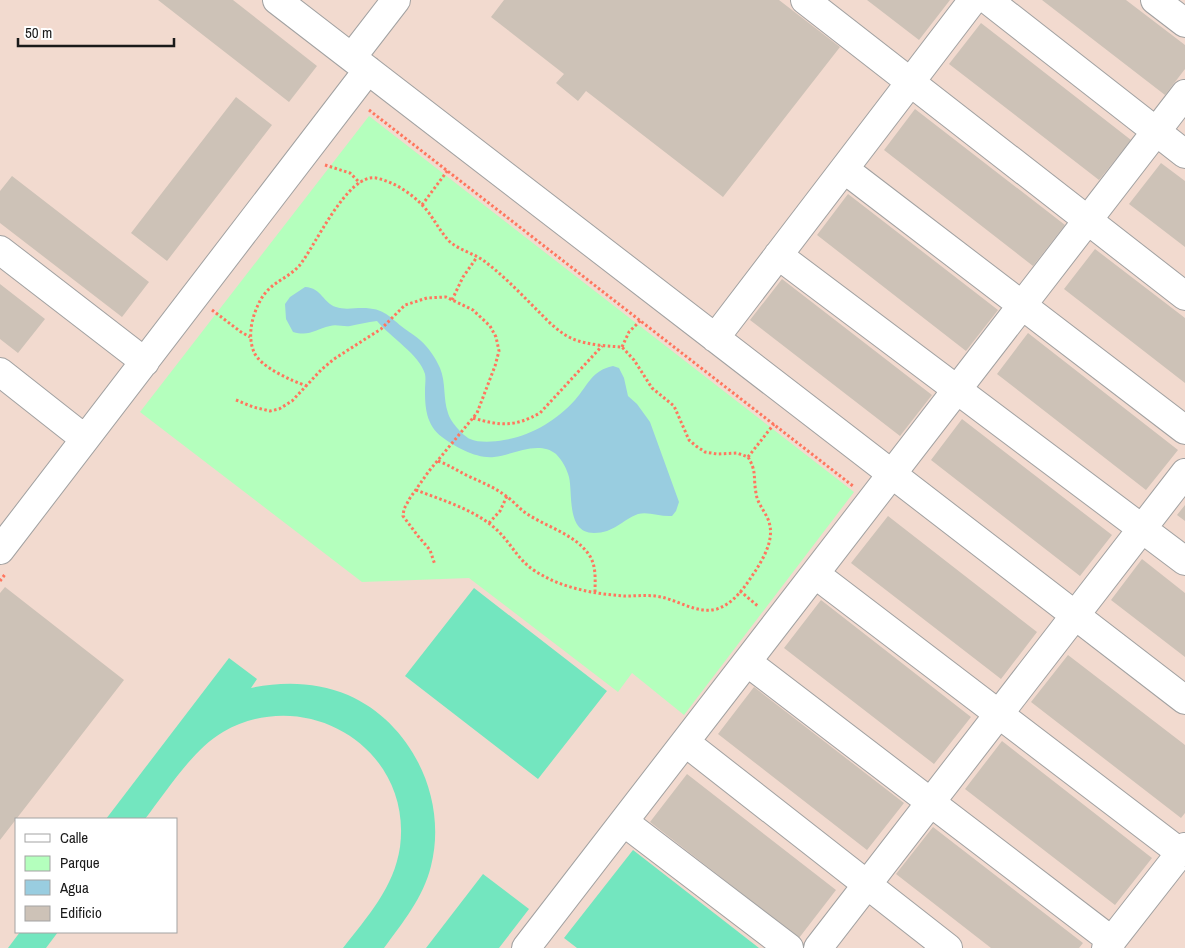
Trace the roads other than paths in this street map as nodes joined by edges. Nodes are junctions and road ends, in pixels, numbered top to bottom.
1 (277, 0) edge
2 (396, 0) edge
3 (805, 0) edge
4 (972, 0) edge
5 (988, 0) edge
6 (1155, 0) edge
7 (1185, 23) edge
8 (360, 64) junction
9 (910, 82) junction
10 (1185, 94) edge
11 (1156, 132) junction
12 (1185, 154) edge
13 (844, 169) junction
14 (1087, 220) junction
15 (0, 250) edge
16 (778, 255) junction
17 (1185, 296) edge
18 (1022, 305) junction
19 (715, 338) junction
20 (145, 362) junction
21 (0, 372) edge
22 (957, 389) junction
23 (1185, 430) edge
24 (85, 440) junction
25 (1185, 473) edge
26 (892, 474) junction
27 (1142, 529) junction
28 (4, 560) edge
29 (1185, 561) edge
30 (815, 574) junction
31 (1075, 615) junction
32 (747, 662) junction
33 (1185, 700) edge
34 (999, 714) junction
35 (685, 742) junction
36 (930, 802) junction
37 (624, 822) junction
38 (1183, 850) edge
39 (867, 884) junction
40 (1109, 945) edge
41 (526, 948) edge
42 (789, 948) edge
43 (818, 948) edge
44 (948, 948) edge

1 - 8 lane
2 - 8 lane
3 - 9 lane
4 - 9 lane
5 - 11 lane
6 - 7 lane
8 - 19 lane
8 - 20 lane
9 - 13 lane
9 - 14 lane
10 - 11 lane
11 - 12 lane
11 - 14 lane
13 - 16 lane
13 - 18 lane
14 - 17 lane
14 - 18 lane
15 - 20 lane
16 - 19 lane
16 - 22 lane
18 - 22 lane
18 - 23 lane
19 - 26 lane
20 - 24 lane
21 - 24 lane
22 - 26 lane
22 - 27 lane
24 - 28 lane
25 - 27 lane
26 - 30 lane
26 - 31 lane
27 - 29 lane
27 - 31 lane
30 - 32 lane
30 - 34 lane
31 - 33 lane
31 - 34 lane
32 - 35 lane
32 - 36 lane
34 - 36 lane
34 - 38 lane
35 - 37 lane
35 - 39 lane
36 - 39 lane
36 - 40 lane
37 - 41 lane
37 - 42 lane
38 - 40 lane
39 - 43 lane
39 - 44 lane

